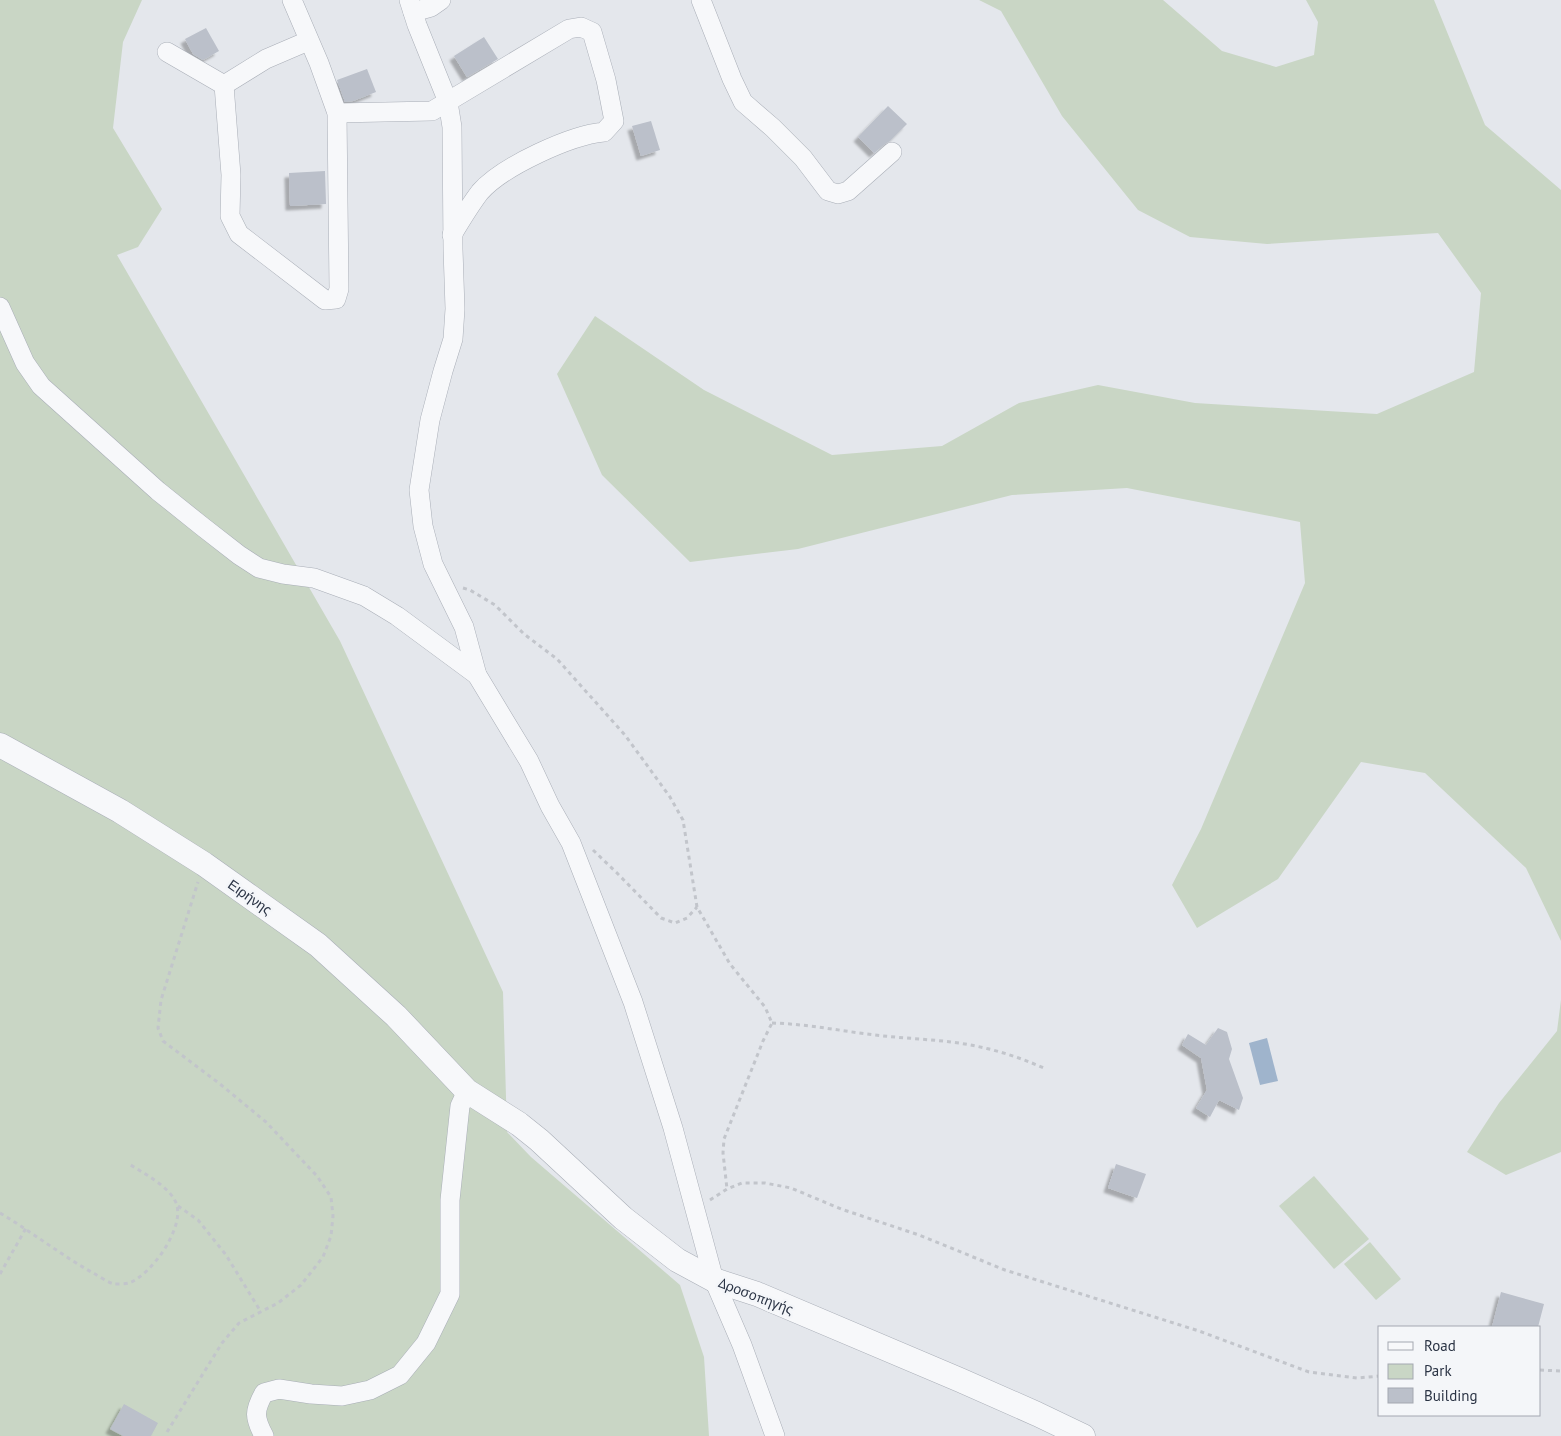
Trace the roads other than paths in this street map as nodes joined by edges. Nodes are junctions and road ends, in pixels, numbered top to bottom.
1 (292, 0) edge
2 (441, 0) edge
3 (702, 0) edge
4 (411, 6) edge
5 (308, 41) junction
6 (167, 52) dead end
7 (224, 85) junction
8 (448, 102) junction
9 (336, 113) junction
10 (892, 152) dead end
11 (452, 234) junction
12 (0, 306) edge
13 (477, 675) junction
14 (0, 745) edge
15 (467, 1092) junction
16 (714, 1280) junction
17 (264, 1436) edge
18 (775, 1436) edge
19 (1083, 1436) edge

1 - 5 street
2 - 4 street
3 - 10 street
4 - 8 street
5 - 7 street
5 - 9 street
6 - 7 street
7 - 9 street
8 - 9 street
8 - 11 street
8 - 11 street
11 - 13 street
12 - 13 street
13 - 16 street
14 - 15 street, Ειρήνης
15 - 16 street, Δροσοπηγής
15 - 17 street
16 - 18 street
16 - 19 street, Δροσοπηγής

